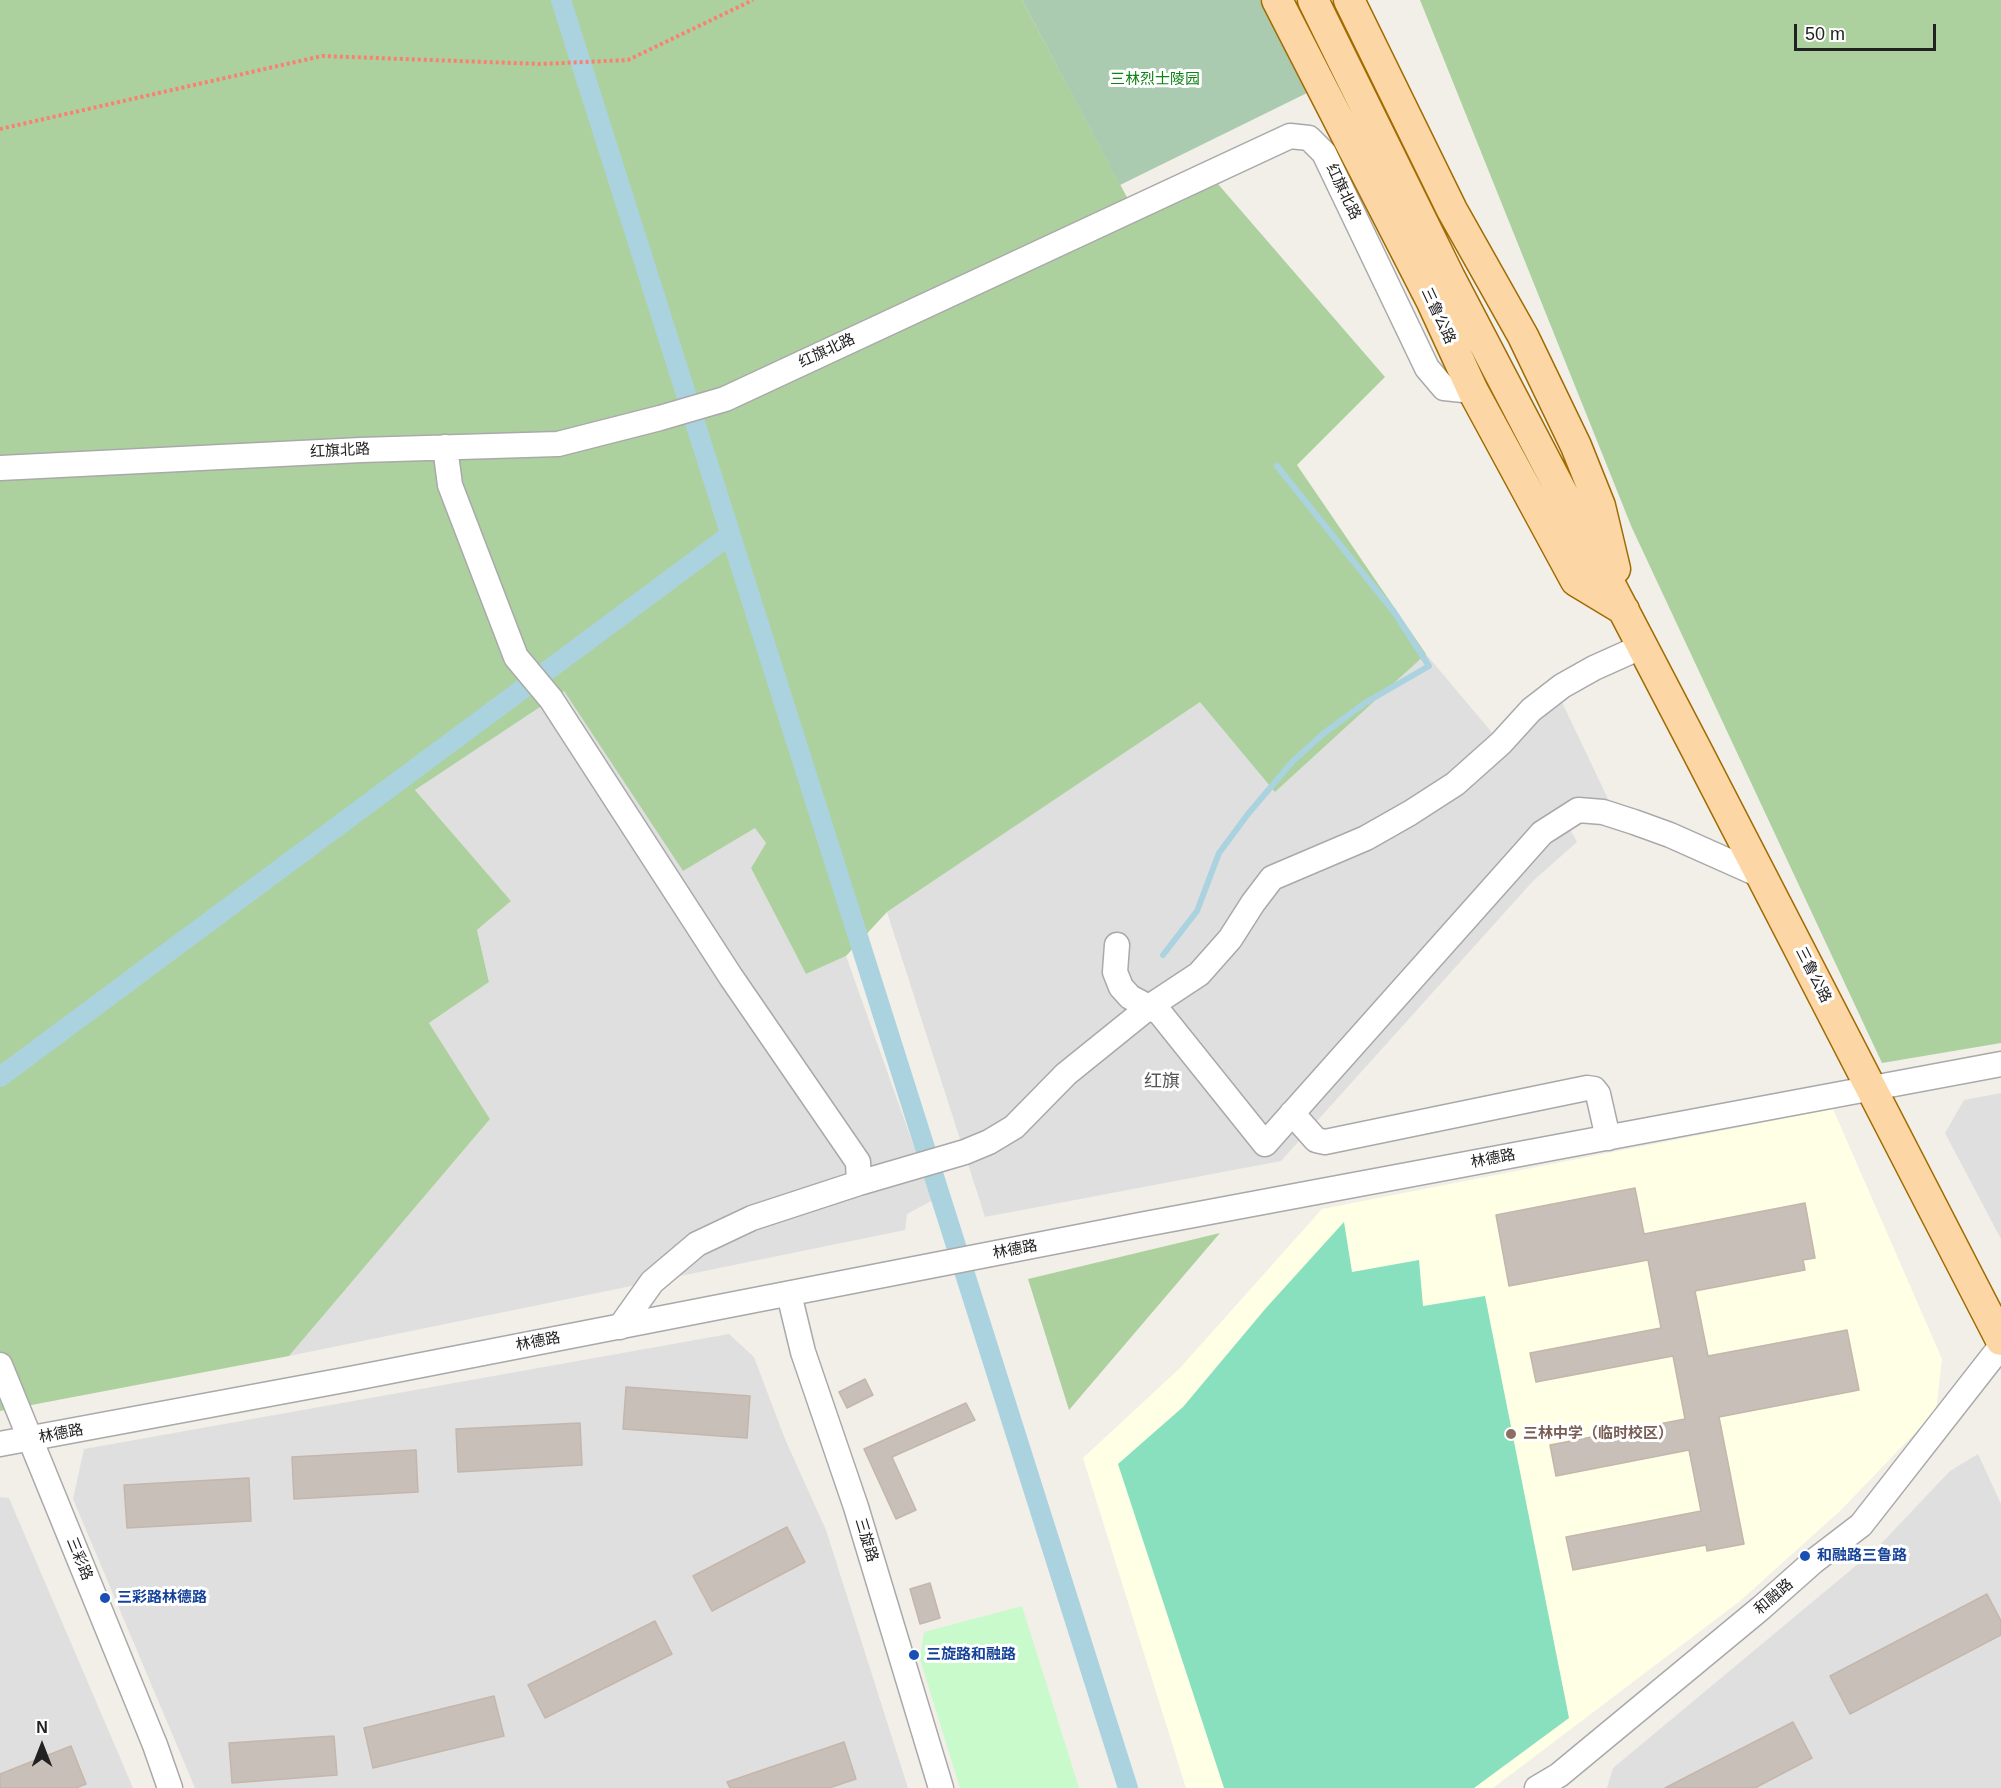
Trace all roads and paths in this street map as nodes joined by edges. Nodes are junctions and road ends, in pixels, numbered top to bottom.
1 (753, 0) edge
2 (1277, 0) edge
3 (1312, 0) edge
4 (1349, 0) edge
5 (0, 129) edge
6 (1473, 391) junction
7 (445, 447) junction
8 (0, 468) edge
9 (1624, 610) junction
10 (1643, 646) junction
11 (1762, 876) junction
12 (1117, 945) dead end
13 (1149, 1007) junction
14 (2001, 1064) edge
15 (1872, 1089) junction
16 (1292, 1113) junction
17 (1608, 1138) junction
18 (859, 1183) junction
19 (789, 1294) junction
20 (620, 1327) junction
21 (2001, 1340) edge
22 (2001, 1346) edge
23 (0, 1365) edge
24 (31, 1440) junction
25 (0, 1444) edge
26 (1563, 1782) edge
27 (170, 1788) edge
28 (941, 1788) edge
29 (1537, 1788) edge

1 - 5 path
2 - 6 main road, 三鲁公路
3 - 9 main road, 三鲁公路
4 - 9 main road, 三鲁公路
6 - 7 street, 红旗北路
6 - 9 main road, 三鲁公路
7 - 8 street, 红旗北路
7 - 18 street
9 - 10 main road, 三鲁公路
10 - 11 main road, 三鲁公路
10 - 13 street
11 - 15 main road, 三鲁公路
11 - 16 street
12 - 13 street
13 - 16 street
13 - 18 street
14 - 15 street, 林德路
15 - 17 street, 林德路
15 - 21 main road, 三鲁公路
16 - 17 street
17 - 19 street, 林德路
18 - 20 street
19 - 20 street, 林德路
19 - 28 street, 三旋路
20 - 24 street, 林德路
22 - 26 street, 和融路
23 - 24 street, 三彩路
24 - 25 street, 林德路
24 - 27 street, 三彩路
26 - 29 street, 和融路

